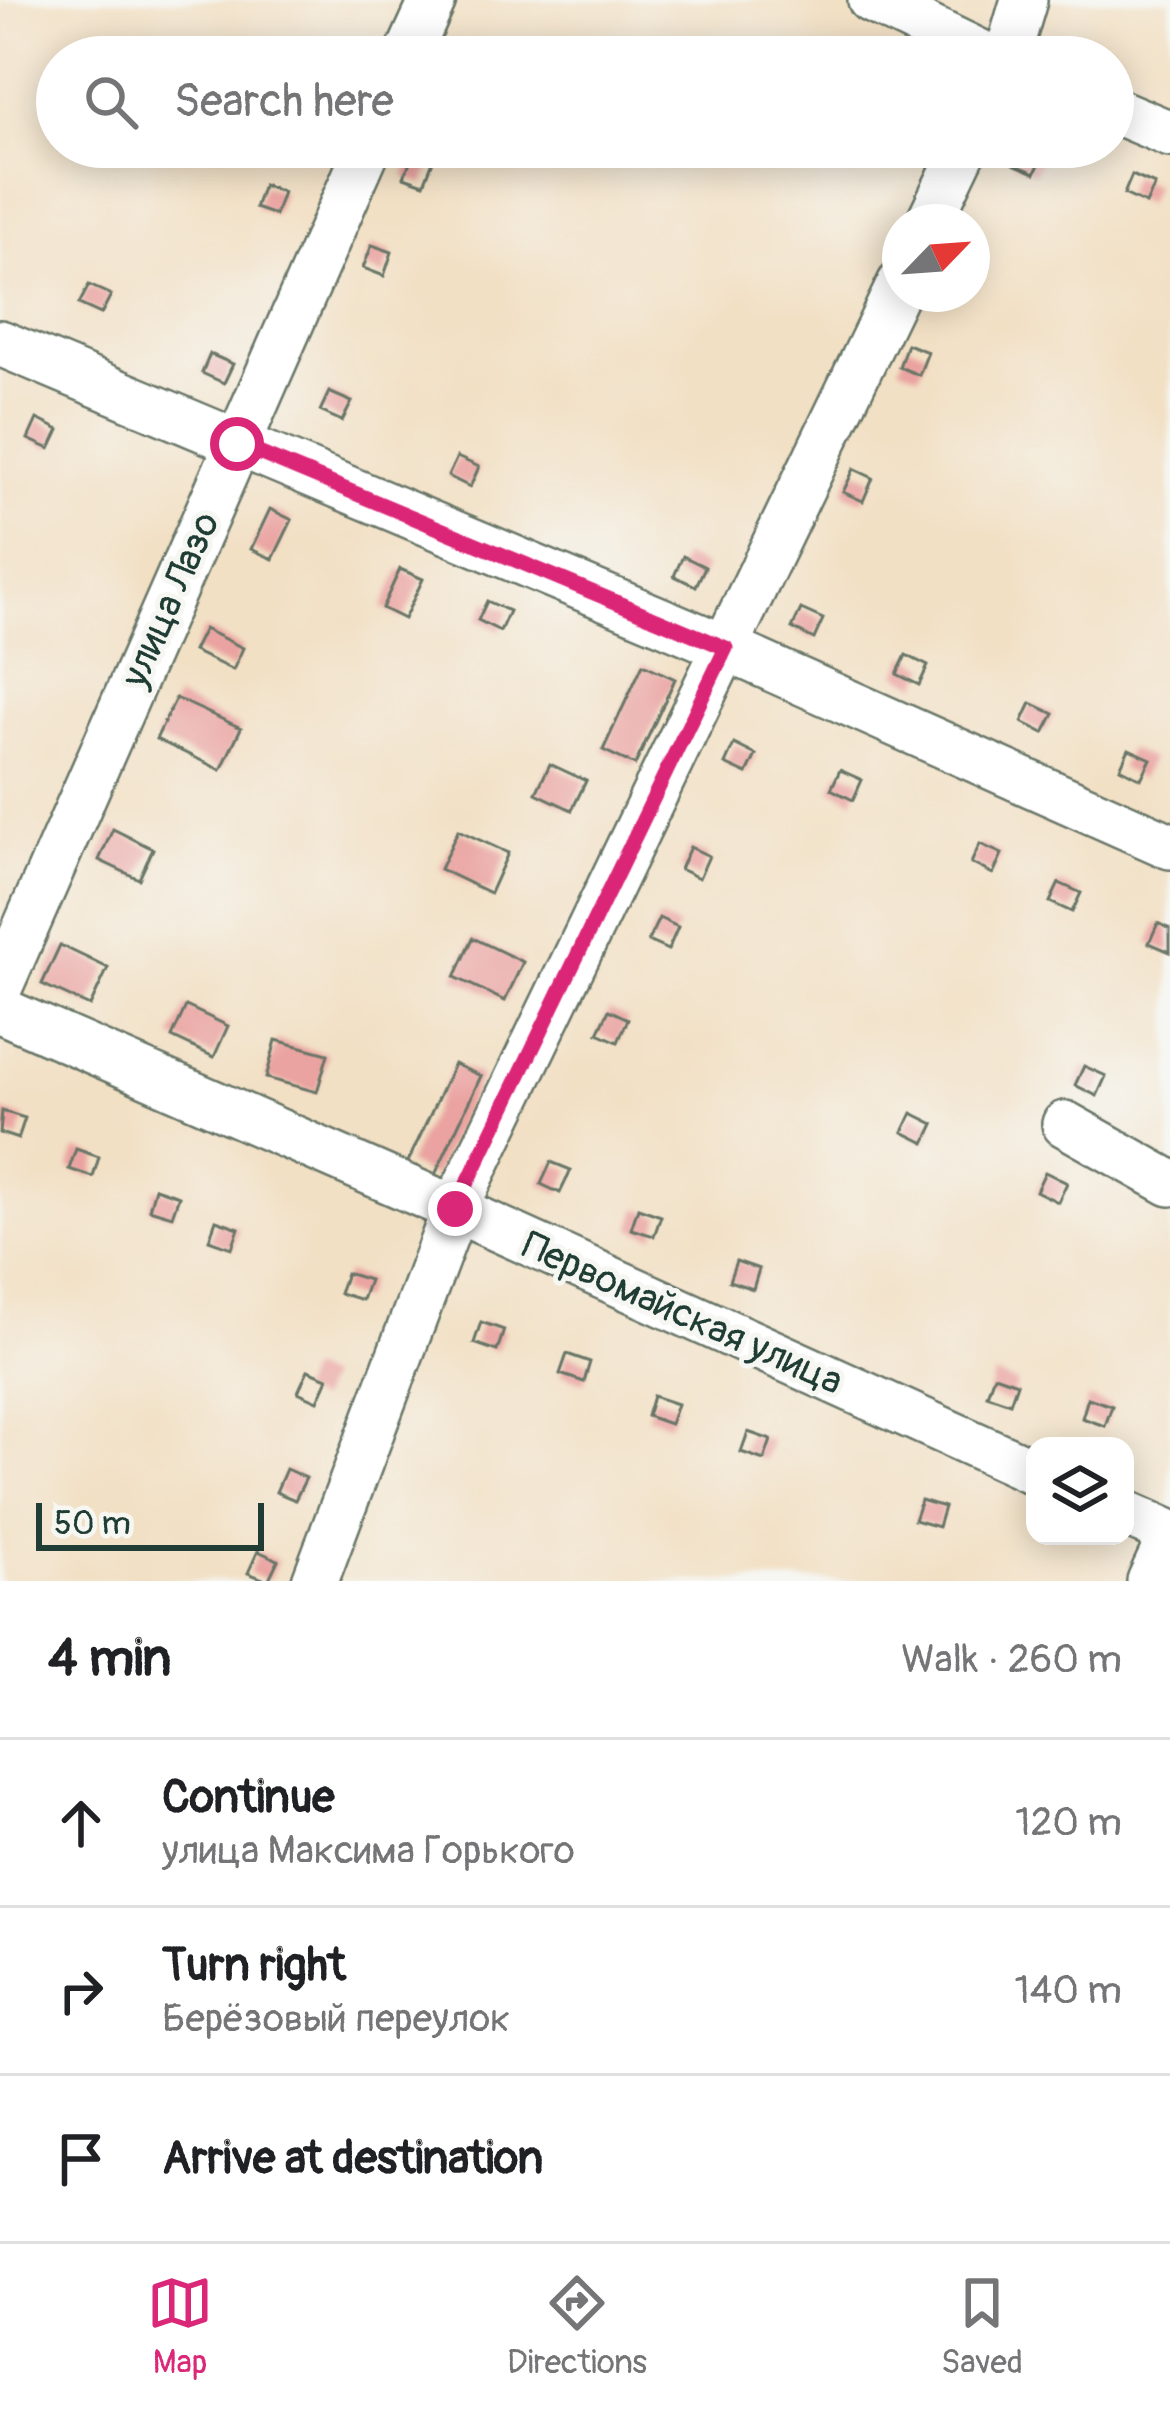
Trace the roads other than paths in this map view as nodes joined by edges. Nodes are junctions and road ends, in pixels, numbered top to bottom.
1 (433, 0) edge
2 (871, 0) edge
3 (1024, 0) edge
4 (417, 36) edge
5 (946, 36) edge
6 (1013, 36) edge
7 (1134, 119) edge
8 (1170, 134) edge
9 (359, 168) edge
10 (955, 168) edge
11 (938, 204) edge
12 (887, 312) edge
13 (0, 343) edge
14 (237, 444) junction
15 (726, 648) junction
16 (1170, 846) edge
17 (0, 986) edge
18 (0, 1010) edge
19 (1065, 1124) dead end
20 (1170, 1183) edge
21 (455, 1209) junction
22 (1026, 1468) edge
23 (1134, 1517) edge
24 (1170, 1535) edge
25 (315, 1581) edge
26 (1150, 1581) edge

1 - 4 street
2 - 5 street
3 - 6 street
7 - 8 street
9 - 14 street, улица Лазо
10 - 11 street
12 - 15 street
13 - 14 street
14 - 15 street
14 - 17 street, улица Лазо
15 - 16 street
15 - 21 street
18 - 21 street, Первомайская улица
19 - 20 street
21 - 22 street, Первомайская улица
21 - 25 street
23 - 24 street
24 - 26 street

